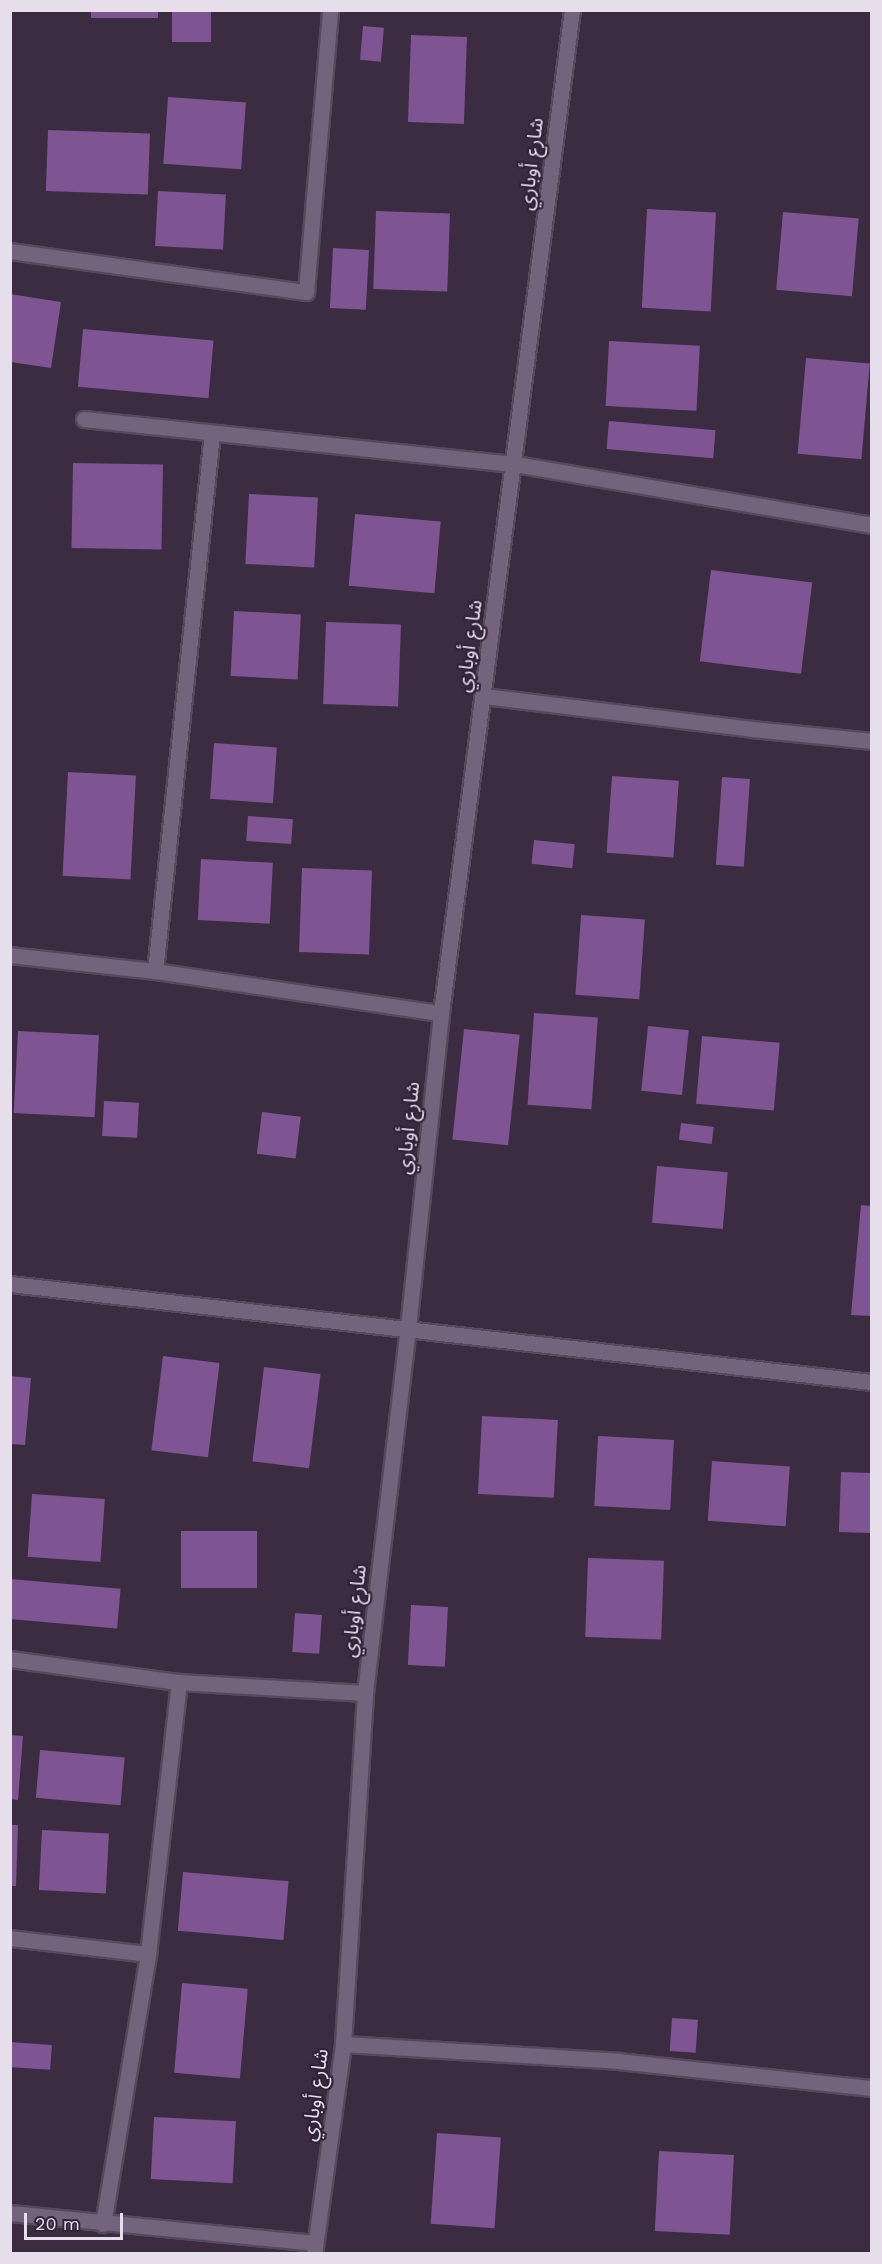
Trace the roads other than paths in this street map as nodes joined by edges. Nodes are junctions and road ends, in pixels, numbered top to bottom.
1 (330, 10) edge
2 (572, 10) edge
3 (10, 251) edge
4 (84, 419) dead end
5 (212, 433) junction
6 (515, 464) junction
7 (872, 525) edge
8 (484, 696) junction
9 (872, 741) edge
10 (10, 955) edge
11 (155, 971) junction
12 (441, 1013) junction
13 (10, 1284) edge
14 (408, 1328) junction
15 (872, 1382) edge
16 (10, 1659) edge
17 (179, 1682) junction
18 (365, 1694) junction
19 (10, 1938) edge
20 (148, 1954) junction
21 (343, 2044) junction
22 (872, 2088) edge
23 (10, 2213) edge
24 (103, 2224) junction
25 (314, 2248) edge

1 - 3 street
2 - 6 street, شارع أوباري
4 - 5 street
5 - 6 street
5 - 11 street
6 - 7 street
6 - 8 street, شارع أوباري
8 - 9 street
8 - 12 street, شارع أوباري
10 - 11 street
11 - 12 street
12 - 14 street, شارع أوباري
13 - 14 street
14 - 15 street
14 - 18 street, شارع أوباري
16 - 17 street
17 - 18 street
17 - 20 street
18 - 21 street, شارع أوباري
19 - 20 street
20 - 24 street
21 - 22 street
21 - 25 street, شارع أوباري
23 - 24 street
24 - 25 street

